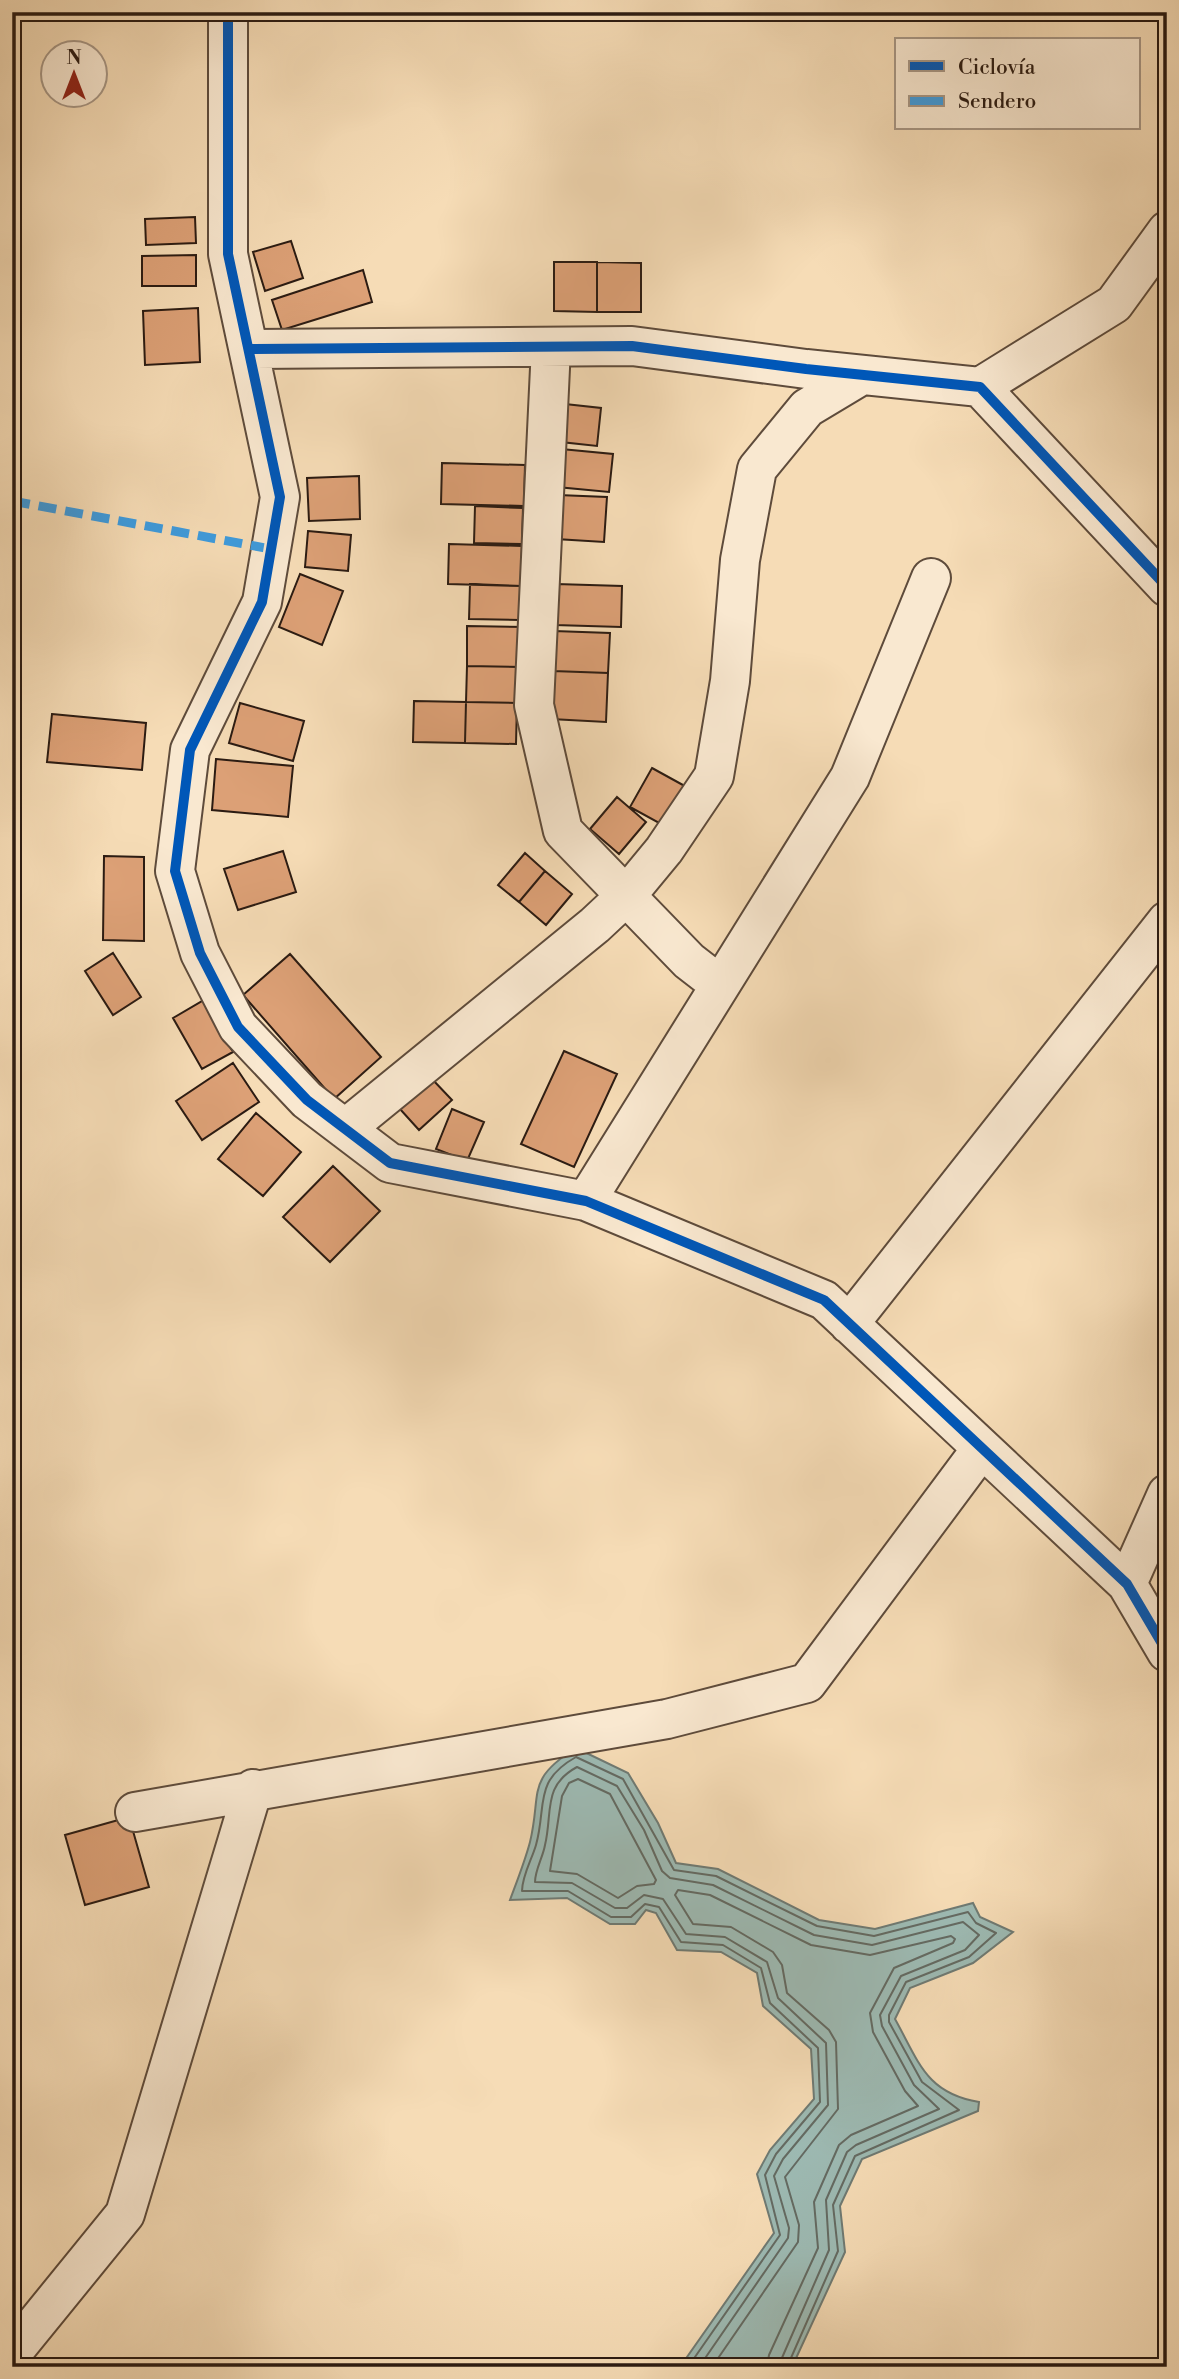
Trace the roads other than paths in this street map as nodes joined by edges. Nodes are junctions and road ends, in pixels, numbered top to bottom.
1 (228, 12) edge
2 (1167, 232) edge
3 (551, 346) junction
4 (249, 349) junction
5 (862, 375) junction
6 (980, 387) junction
7 (931, 578) dead end
8 (1167, 587) edge
9 (626, 896) junction
10 (1167, 921) edge
11 (720, 985) junction
12 (345, 1129) junction
13 (586, 1201) junction
14 (849, 1324) junction
15 (982, 1448) junction
16 (1167, 1494) edge
17 (1127, 1584) junction
18 (1167, 1652) edge
19 (253, 1789) junction
20 (135, 1812) dead end
21 (12, 2353) edge

1 - 4 street
2 - 6 street
3 - 4 street
3 - 5 street
3 - 9 street
4 - 12 street
5 - 6 street
5 - 9 street
6 - 8 street
7 - 11 street
9 - 11 street
9 - 12 street
10 - 14 street
11 - 13 street
12 - 13 street
13 - 14 street
14 - 15 street
15 - 17 street
15 - 19 street
16 - 17 street
17 - 18 street
19 - 20 street
19 - 21 street

